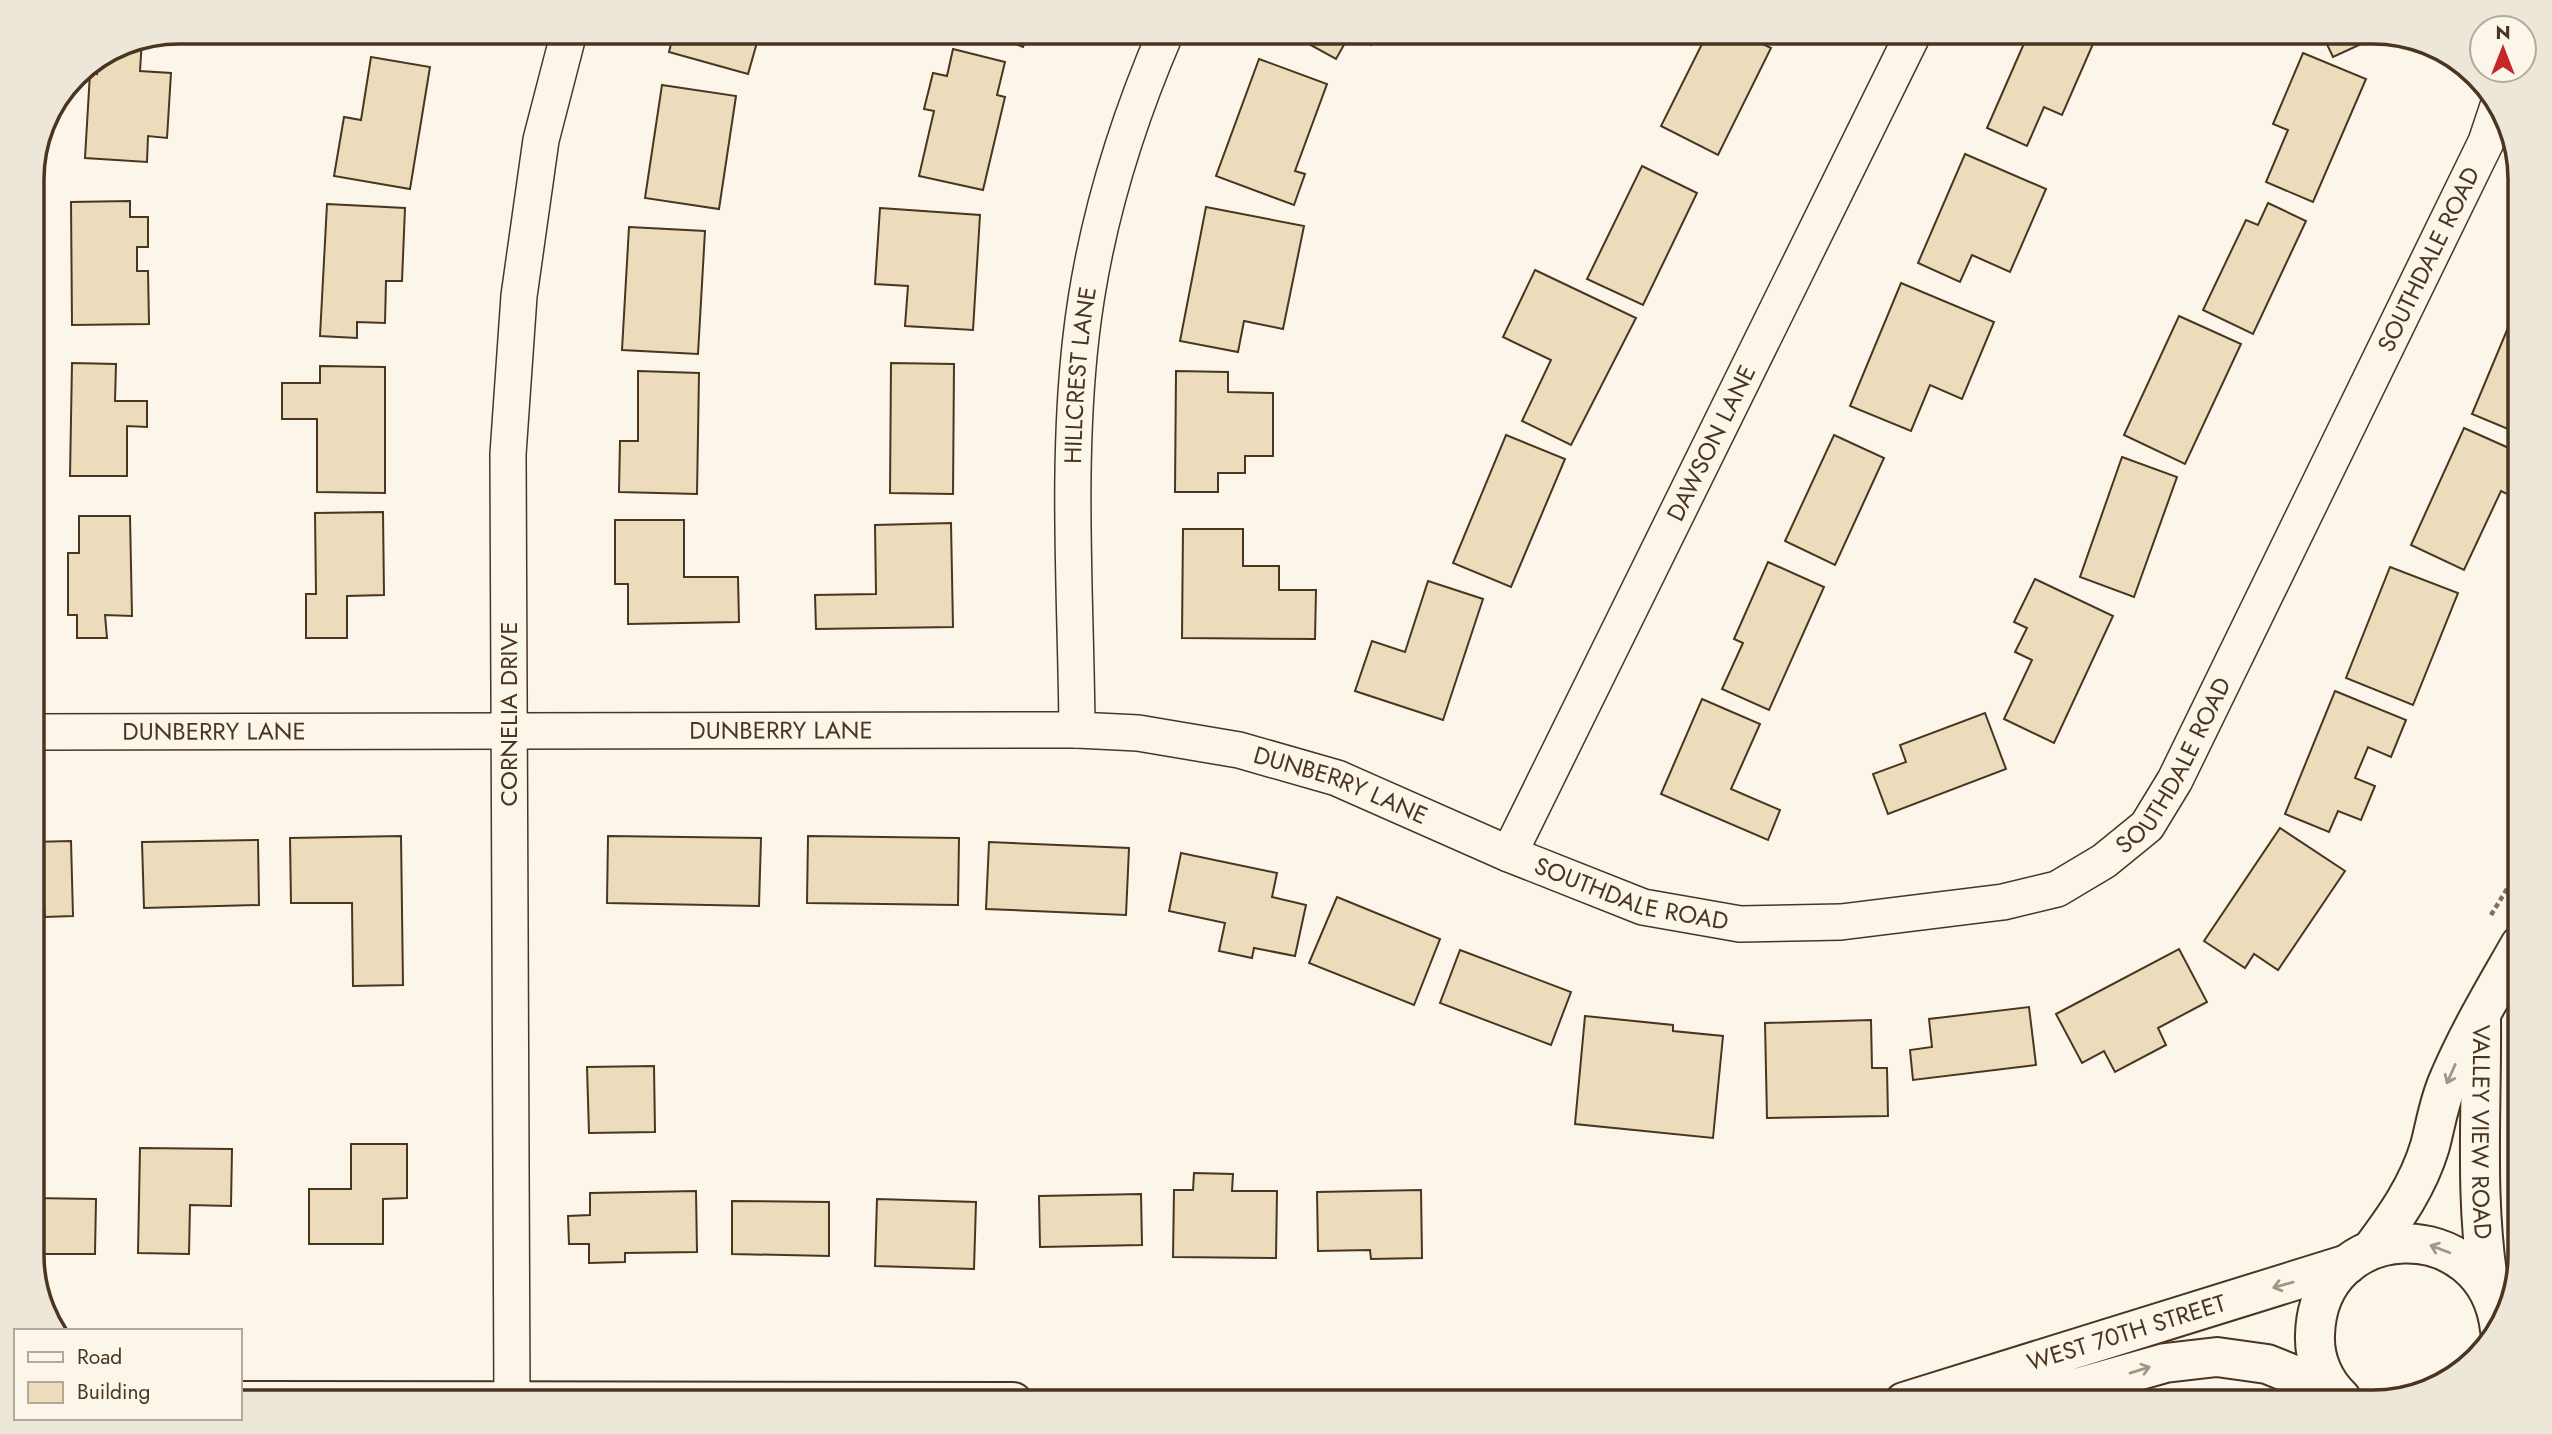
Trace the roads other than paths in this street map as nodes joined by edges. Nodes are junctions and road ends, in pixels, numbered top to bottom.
1 (566, 44) edge
2 (1161, 44) edge
3 (1908, 44) edge
4 (2494, 119) edge
5 (1077, 730) junction
6 (509, 731) junction
7 (44, 732) edge
8 (1509, 854) junction
9 (2508, 966) edge
10 (2481, 1013) junction
11 (2360, 1256) junction
12 (2497, 1308) edge
13 (2497, 1309) edge
14 (2080, 1380) edge
15 (512, 1390) edge
16 (2000, 1390) edge
17 (2011, 1390) edge
18 (2324, 1390) edge
19 (2335, 1390) edge

1 - 6 street, CORNELIA DRIVE
2 - 5 street, HILLCREST LANE
3 - 8 street, DAWSON LANE
4 - 8 street, SOUTHDALE ROAD
5 - 6 street, DUNBERRY LANE
5 - 8 street, DUNBERRY LANE
6 - 7 street, DUNBERRY LANE
6 - 15 street, CORNELIA DRIVE
9 - 10 street, VALLEY VIEW ROAD
10 -> 11 street, VALLEY VIEW ROAD
10 - 12 street, VALLEY VIEW ROAD
13 -> 11 street, WEST 70TH STREET
11 -> 14 street, WEST 70TH STREET
11 - 19 street, VALLEY VIEW ROAD
14 - 16 street, WEST 70TH STREET
14 - 17 street, WEST 70TH STREET
14 -> 18 street, WEST 70TH STREET

